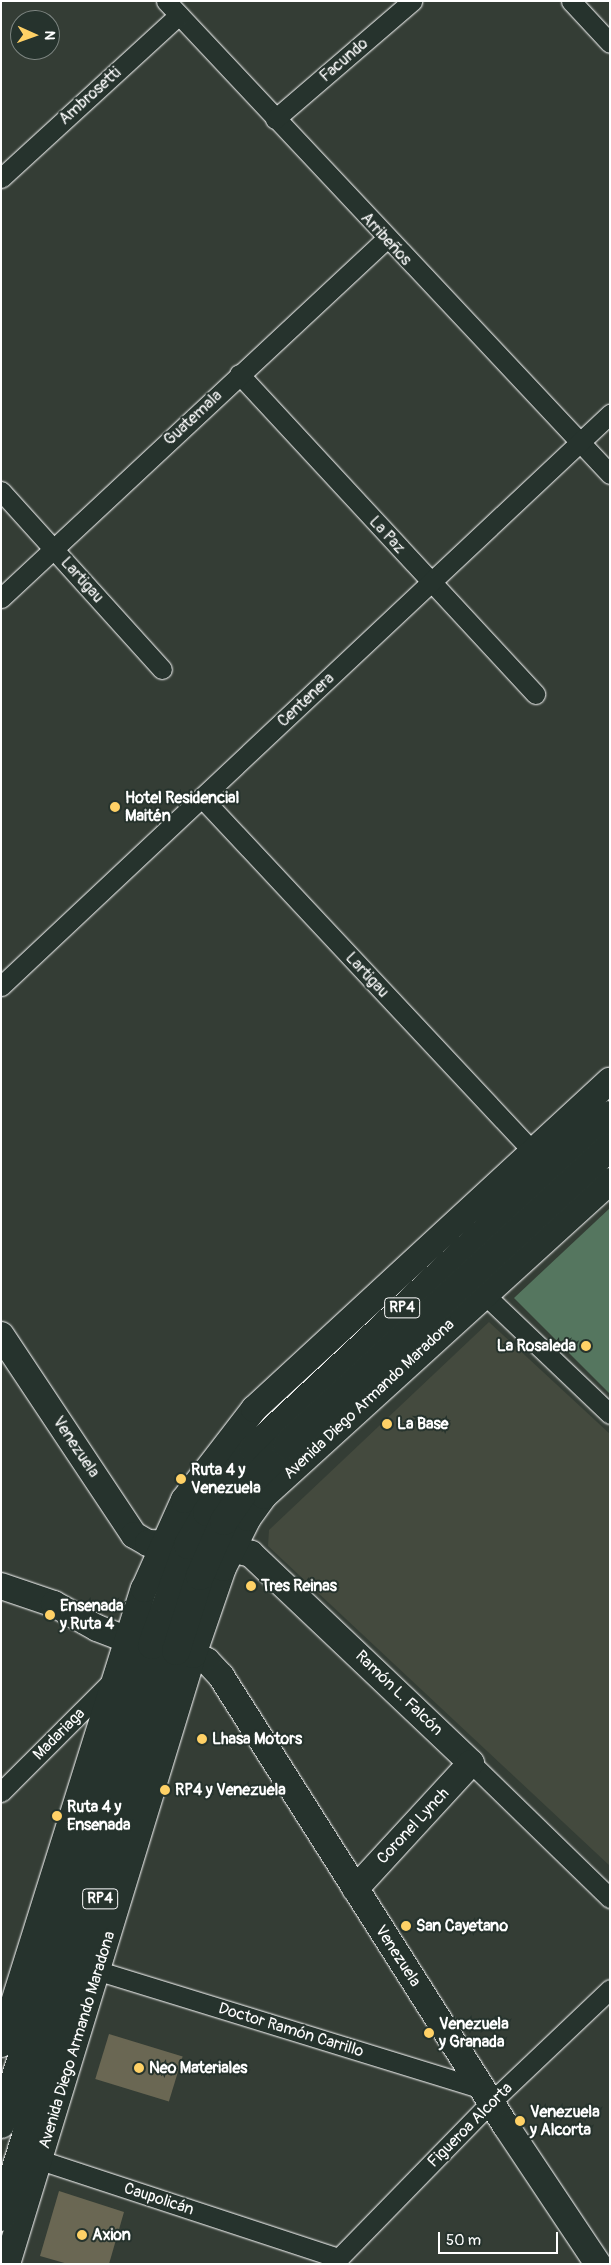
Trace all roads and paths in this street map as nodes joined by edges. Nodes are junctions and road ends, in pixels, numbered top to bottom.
1 (166, 1) edge
2 (412, 1) edge
3 (571, 1) edge
4 (179, 15) junction
5 (610, 43) edge
6 (276, 119) junction
7 (5, 168) edge
8 (386, 239) junction
9 (239, 374) junction
10 (610, 414) edge
11 (580, 442) junction
12 (610, 474) edge
13 (1, 491) edge
14 (54, 548) junction
15 (430, 582) junction
16 (1, 598) edge
17 (162, 669) dead end
18 (535, 694) dead end
19 (202, 798) junction
20 (1, 986) edge
21 (610, 1081) edge
22 (610, 1115) edge
23 (610, 1147) edge
24 (532, 1152) junction
25 (610, 1181) edge
26 (484, 1294) junction
27 (1, 1335) edge
28 (610, 1414) edge
29 (161, 1544) junction
30 (211, 1546) junction
31 (1, 1586) edge
32 (162, 1648) junction
33 (116, 1676) junction
34 (471, 1763) junction
35 (1, 1792) edge
36 (355, 1889) junction
37 (610, 1898) edge
38 (99, 1971) junction
39 (610, 1988) edge
40 (1, 2044) edge
41 (487, 2095) junction
42 (2, 2116) edge
43 (32, 2154) junction
44 (1, 2217) edge
45 (336, 2261) edge
46 (7, 2264) edge
47 (598, 2264) edge

1 - 4 street, Arribeños
2 - 6 street, Facundo
3 - 5 street
4 - 6 street, Arribeños
4 - 7 street, Ambrosetti
6 - 8 street, Arribeños
8 - 9 street, Guatemala
8 - 11 street, Arribeños
9 - 14 street, Guatemala
9 - 15 street, La Paz
10 - 11 street, Centenera
11 - 12 street, Arribeños
11 - 15 street, Centenera
13 - 14 street, Lartigau
14 - 16 street, Guatemala
14 - 17 street, Lartigau
15 - 18 street, La Paz
15 - 19 street, Centenera
19 - 20 street, Centenera
19 - 24 street, Lartigau
21 - 24 street, Avenida Diego Armando Maradona
22 - 30 main road, Avenida Diego Armando Maradona / RP4
23 - 30 main road, Avenida Diego Armando Maradona / RP4
24 - 29 street, Avenida Diego Armando Maradona
25 - 26 street, Avenida Diego Armando Maradona
26 - 28 street
26 - 30 street, Avenida Diego Armando Maradona
27 - 29 street, Venezuela
29 - 30 street, Ramón L. Falcón
29 - 32 street, Avenida Diego Armando Maradona
30 - 32 main road, Avenida Diego Armando Maradona / RP4
30 - 32 street, Avenida Diego Armando Maradona
30 - 34 street, Ramón L. Falcón
31 - 32 street, Venezuela
32 - 33 street, Avenida Diego Armando Maradona
32 - 36 street, Venezuela
32 - 38 street, Avenida Diego Armando Maradona
32 - 42 main road, Avenida Diego Armando Maradona / RP4
32 - 43 main road, Avenida Diego Armando Maradona / RP4
33 - 35 street, Madariaga
33 - 40 street, Avenida Diego Armando Maradona
34 - 36 street, Coronel Lynch
34 - 37 street, Ramón L. Falcón
36 - 41 street, Venezuela
38 - 41 street, Doctor Ramón Carrillo
38 - 43 street, Avenida Diego Armando Maradona
39 - 41 street, Figueroa Alcorta
41 - 45 street, Figueroa Alcorta
41 - 47 street, Venezuela
42 - 43 street
43 - 44 main road, Avenida Diego Armando Maradona / RP4
43 - 45 street, Caupolicán
43 - 46 street, Avenida Diego Armando Maradona

